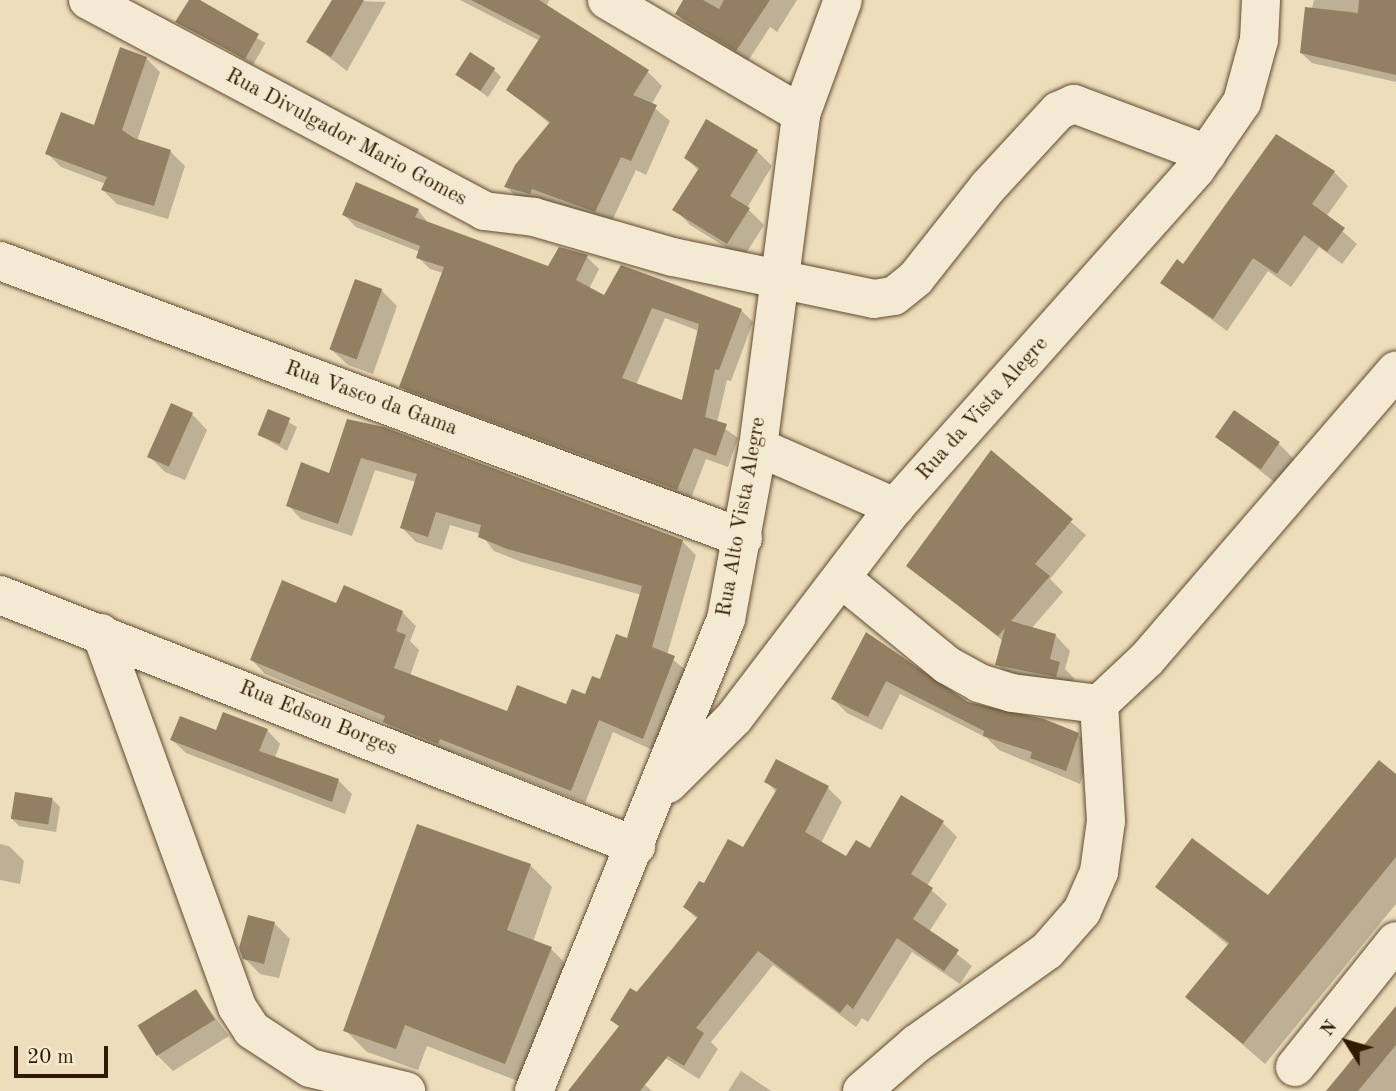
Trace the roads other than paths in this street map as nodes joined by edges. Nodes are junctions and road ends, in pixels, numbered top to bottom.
1 (88, 0) edge
2 (607, 0) edge
3 (843, 0) edge
4 (1261, 0) edge
5 (801, 114) junction
6 (1207, 154) junction
7 (0, 261) edge
8 (780, 283) junction
9 (1396, 370) edge
10 (758, 447) junction
11 (895, 507) junction
12 (743, 538) junction
13 (842, 579) junction
14 (0, 594) edge
15 (102, 633) junction
16 (1099, 704) junction
17 (657, 795) junction
18 (636, 846) junction
19 (1396, 941) edge
20 (1296, 1068) dead end
21 (406, 1091) edge
22 (534, 1091) edge
23 (862, 1091) edge

1 - 8 street, Rua Divulgador Mario Gomes
2 - 5 street
3 - 5 street, Rua Alto Vista Alegre
4 - 6 street, Rua da Vista Alegre
5 - 8 street, Rua Alto Vista Alegre
6 - 8 street, Rua Divulgador Mario Gomes
6 - 11 street, Rua da Vista Alegre
7 - 12 street, Rua Vasco da Gama
8 - 10 street, Rua Alto Vista Alegre
9 - 16 street
10 - 11 street
10 - 12 street, Rua Alto Vista Alegre
11 - 13 street, Rua da Vista Alegre
12 - 17 street, Rua Alto Vista Alegre
13 - 16 street
13 - 17 street, Rua da Vista Alegre
14 - 15 street, Rua Edson Borges
15 - 18 street, Rua Edson Borges
15 - 21 street
16 - 23 street
17 - 18 street, Rua Alto Vista Alegre
18 - 22 street, Rua Alto Vista Alegre
19 - 20 street

